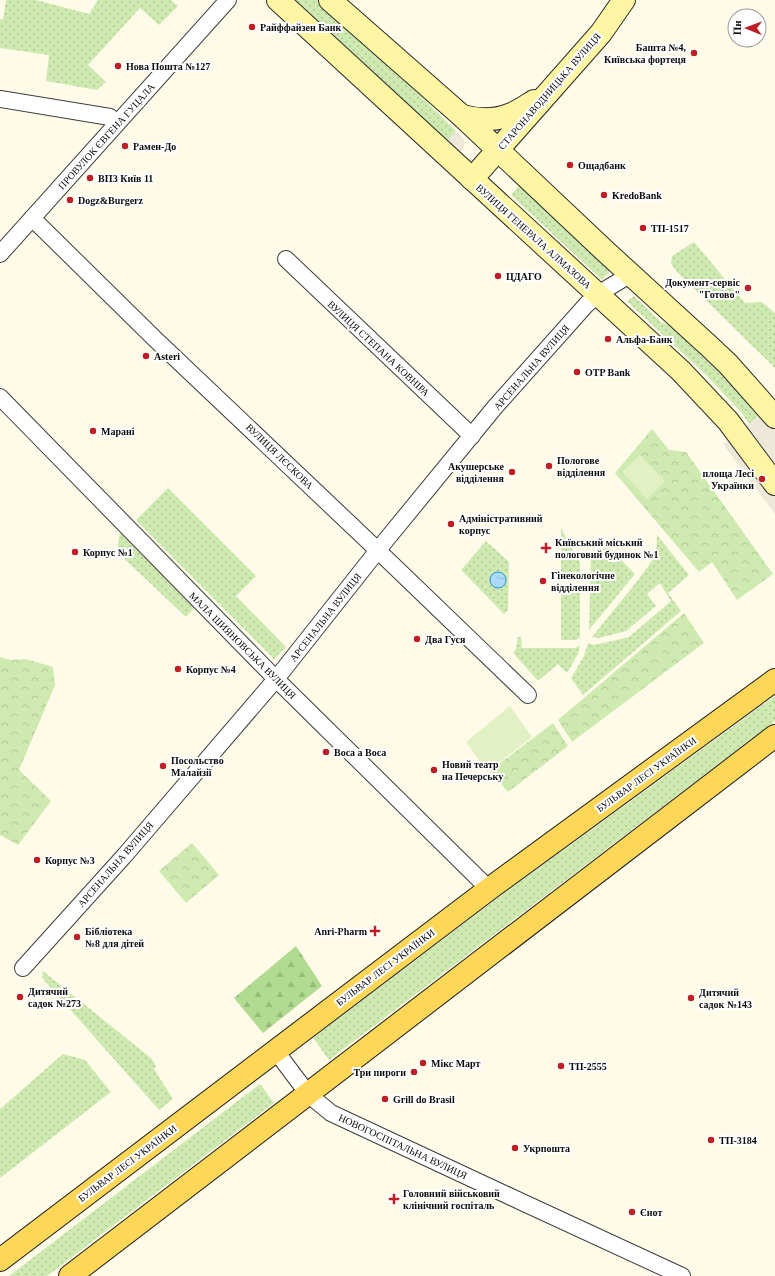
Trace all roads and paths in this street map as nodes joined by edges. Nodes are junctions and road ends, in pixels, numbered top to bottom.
1 (228, 0) edge
2 (278, 0) edge
3 (330, 0) edge
4 (624, 0) edge
5 (549, 93) junction
6 (0, 99) edge
7 (462, 116) junction
8 (117, 123) junction
9 (497, 150) junction
10 (472, 179) junction
11 (32, 218) junction
12 (0, 254) edge
13 (286, 259) dead end
14 (631, 274) junction
15 (598, 294) junction
16 (0, 397) edge
17 (775, 418) edge
18 (472, 436) junction
19 (775, 484) edge
20 (377, 550) junction
21 (276, 679) junction
22 (775, 680) edge
23 (528, 695) dead end
24 (775, 736) edge
25 (489, 889) junction
26 (23, 968) dead end
27 (275, 1050) junction
28 (308, 1094) junction
29 (0, 1260) edge
30 (70, 1276) edge
31 (682, 1276) edge

1 - 8 street, ПРОВУЛОК ЄВГЕНА ГУЦАЛА
2 - 10 main road, ВУЛИЦЯ ГЕНЕРАЛА АЛМАЗОВА
3 - 7 main road
4 - 5 main road, СТАРОНАВОДНИЦЬКА ВУЛИЦЯ
5 - 7 main road
5 - 9 main road, СТАРОНАВОДНИЦЬКА ВУЛИЦЯ
6 - 8 street
7 - 9 main road
8 - 11 street, ПРОВУЛОК ЄВГЕНА ГУЦАЛА
9 - 10 main road, СТАРОНАВОДНИЦЬКА ВУЛИЦЯ
9 - 14 main road
10 - 15 main road, ВУЛИЦЯ ГЕНЕРАЛА АЛМАЗОВА
11 - 12 street, ПРОВУЛОК ЄВГЕНА ГУЦАЛА
11 - 20 street, ВУЛИЦЯ ЛЄСКОВА
13 - 18 street, ВУЛИЦЯ СТЕПАНА КОВНІРА
14 - 15 street, АРСЕНАЛЬНА ВУЛИЦЯ
14 - 17 main road
15 - 18 street, АРСЕНАЛЬНА ВУЛИЦЯ
15 - 19 main road, ВУЛИЦЯ ГЕНЕРАЛА АЛМАЗОВА
16 - 21 street, МАЛА ШИЯНОВСЬКА ВУЛИЦЯ
18 - 20 street, АРСЕНАЛЬНА ВУЛИЦЯ
20 - 21 street, АРСЕНАЛЬНА ВУЛИЦЯ
20 - 23 street, ВУЛИЦЯ ЛЄСКОВА
21 - 25 street, МАЛА ШИЯНОВСЬКА ВУЛИЦЯ
21 - 26 street, АРСЕНАЛЬНА ВУЛИЦЯ
22 - 25 main road, БУЛЬВАР ЛЕСІ УКРАЇНКИ
24 - 28 main road
25 - 27 main road, БУЛЬВАР ЛЕСІ УКРАЇНКИ
27 - 28 street, НОВОГОСПІТАЛЬНА ВУЛИЦЯ
27 - 29 main road, БУЛЬВАР ЛЕСІ УКРАЇНКИ
28 - 30 main road
28 - 31 street, НОВОГОСПІТАЛЬНА ВУЛИЦЯ

